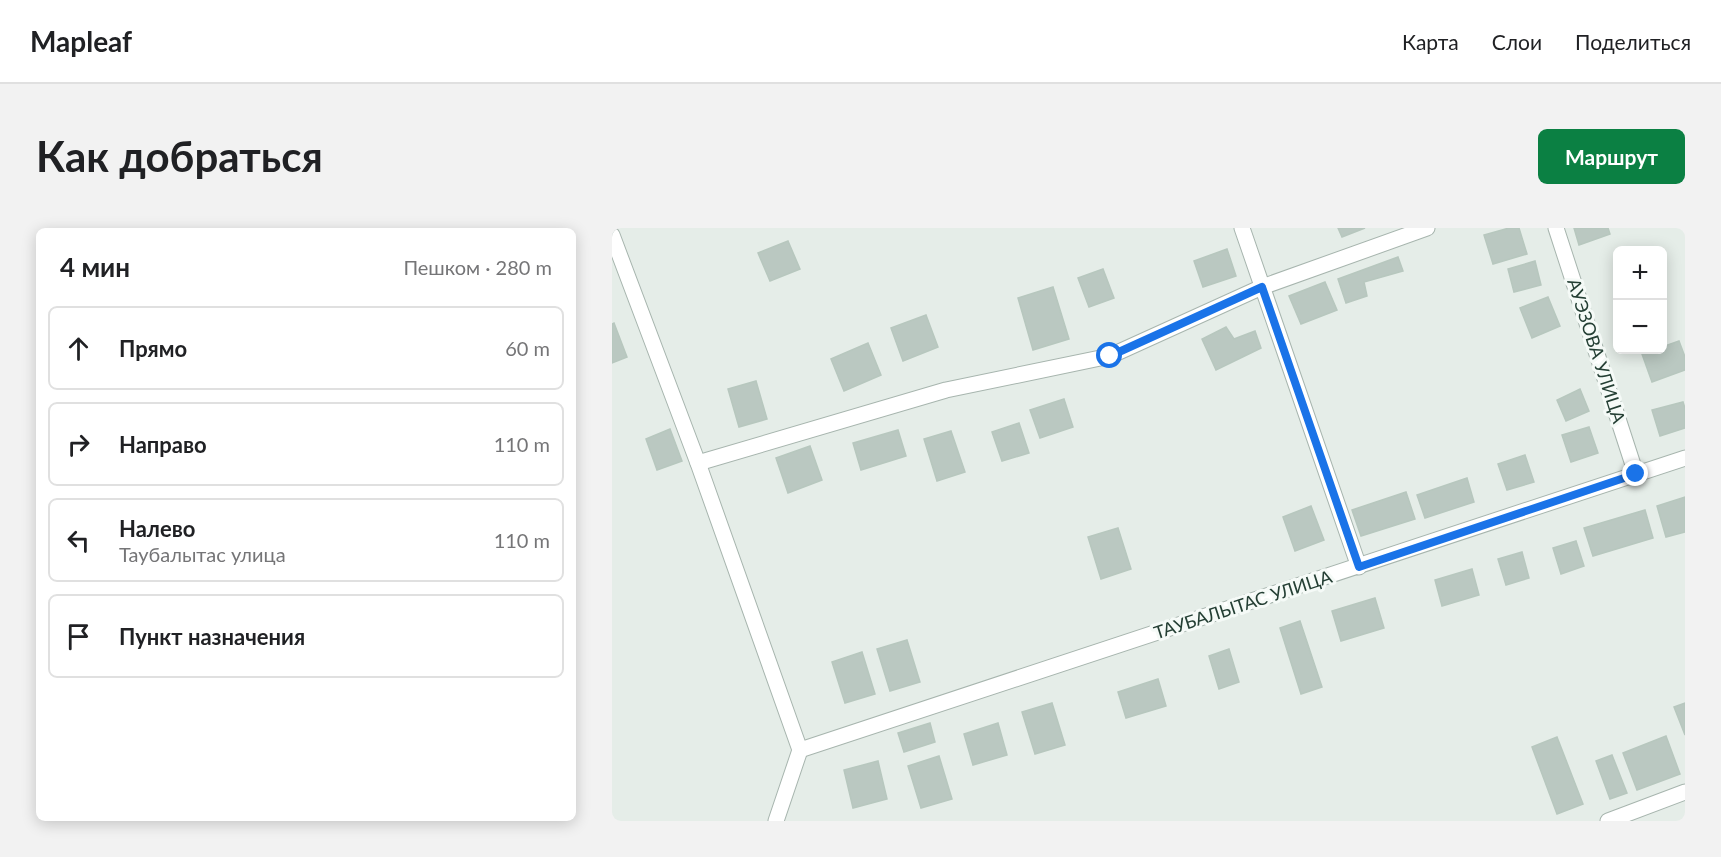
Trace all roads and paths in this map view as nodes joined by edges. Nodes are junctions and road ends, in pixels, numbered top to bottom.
1 (1242, 228) edge
2 (1426, 228) edge
3 (1556, 228) edge
4 (612, 235) edge
5 (1262, 287) junction
6 (1685, 458) edge
7 (698, 464) junction
8 (1636, 474) junction
9 (1359, 567) junction
10 (800, 750) junction
11 (1685, 792) edge
12 (776, 821) edge
13 (1608, 821) edge

1 - 5 street
2 - 5 street
3 - 8 street, АУЭЗОВА УЛИЦА
4 - 7 street
5 - 7 street
5 - 9 street
6 - 8 street, ТАУБАЛЫТАС УЛИЦА
7 - 10 street
8 - 9 street, ТАУБАЛЫТАС УЛИЦА
9 - 10 street, ТАУБАЛЫТАС УЛИЦА
10 - 12 street
11 - 13 street

